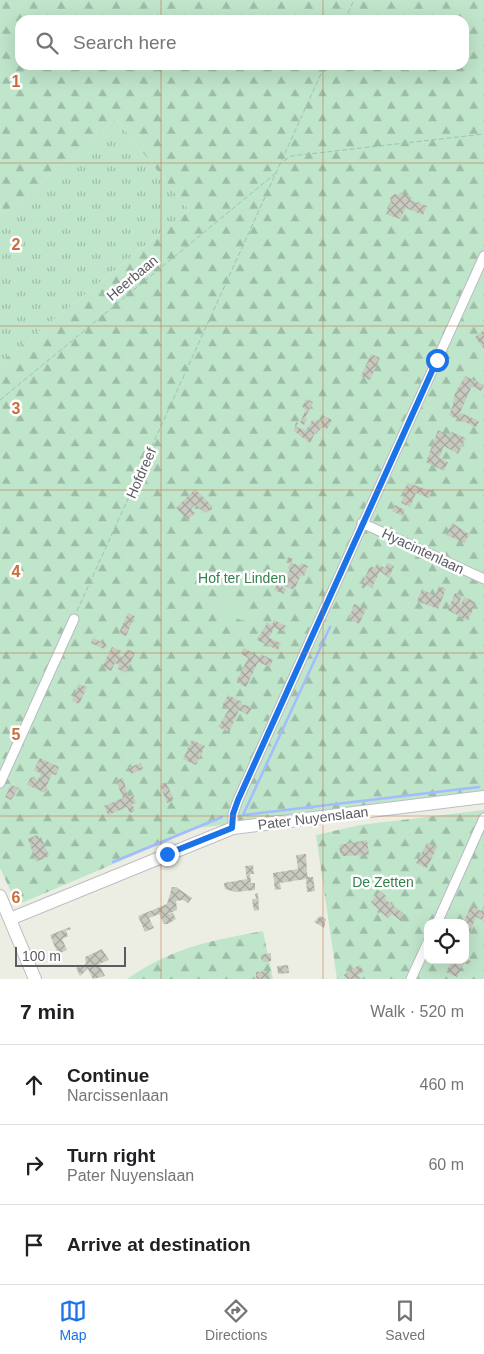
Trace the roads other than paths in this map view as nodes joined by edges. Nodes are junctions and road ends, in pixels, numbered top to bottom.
1 (484, 256) edge
2 (362, 523) junction
3 (484, 579) edge
4 (74, 619) road end
5 (0, 783) edge
6 (484, 797) edge
7 (484, 818) edge
8 (232, 828) junction
9 (0, 896) edge
10 (10, 919) junction
11 (439, 919) edge
12 (424, 951) edge
13 (35, 979) edge
14 (411, 979) edge

1 - 2 street
2 - 3 street, Hyacintenlaan
2 - 8 street
4 - 5 street
6 - 8 street, Pater Nuyenslaan
7 - 11 street
8 - 10 street, Pater Nuyenslaan
9 - 10 street
10 - 13 street
12 - 14 street

